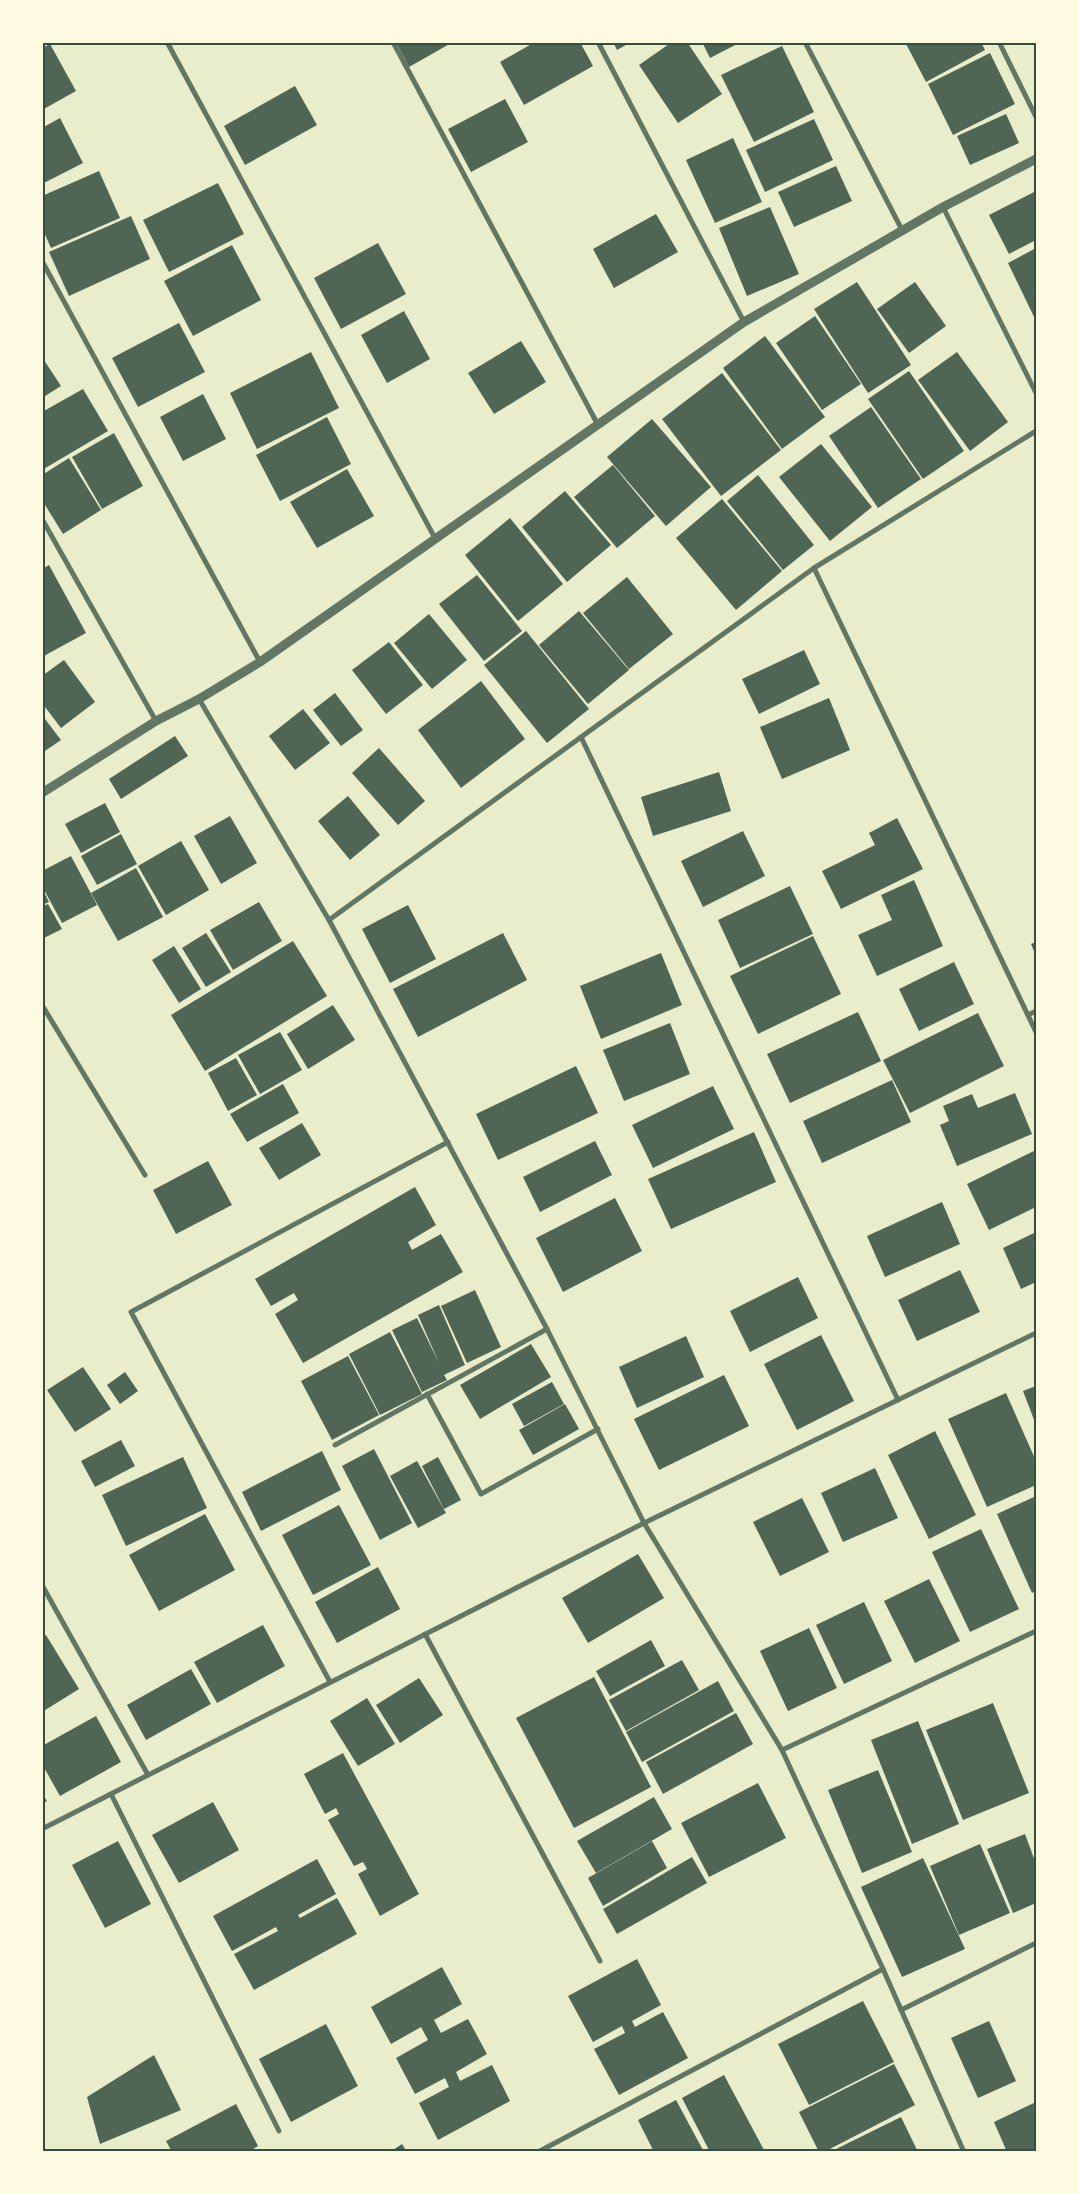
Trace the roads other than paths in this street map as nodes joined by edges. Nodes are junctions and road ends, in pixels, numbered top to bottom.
1 (167, 42) edge
2 (394, 42) edge
3 (598, 42) edge
4 (805, 42) edge
5 (999, 42) edge
6 (1036, 117) edge
7 (1036, 158) edge
8 (943, 207) junction
9 (902, 230) junction
10 (42, 261) edge
11 (744, 322) junction
12 (1036, 393) edge
13 (598, 425) junction
14 (1036, 431) edge
15 (42, 519) edge
16 (436, 540) junction
17 (814, 568) junction
18 (260, 662) junction
19 (199, 699) junction
20 (156, 722) junction
21 (581, 737) junction
22 (42, 792) edge
23 (330, 920) junction
24 (42, 1005) edge
25 (1036, 1011) edge
26 (1028, 1015) junction
27 (1036, 1032) edge
28 (448, 1142) junction
29 (146, 1175) dead end
30 (547, 1329) junction
31 (1036, 1333) edge
32 (427, 1394) junction
33 (898, 1400) junction
34 (598, 1429) junction
35 (335, 1445) dead end
36 (644, 1523) junction
37 (42, 1585) edge
38 (1036, 1631) edge
39 (425, 1634) junction
40 (330, 1682) junction
41 (782, 1750) junction
42 (148, 1775) junction
43 (111, 1794) junction
44 (42, 1830) edge
45 (1036, 1942) edge
46 (600, 1961) dead end
47 (883, 1969) junction
48 (901, 2010) junction
49 (279, 2131) dead end
50 (538, 2152) edge
51 (964, 2152) edge

1 - 16 street
2 - 13 street
3 - 11 street
4 - 9 street
5 - 6 street
7 - 8 street
8 - 9 street
8 - 12 street
9 - 11 street
10 - 18 street
11 - 13 street
13 - 16 street
14 - 17 street
15 - 20 street
16 - 18 street
17 - 21 street
17 - 26 street
18 - 19 street
19 - 20 street
19 - 23 street
20 - 22 street
21 - 23 street
21 - 33 street
23 - 28 street
24 - 29 street
25 - 26 street
26 - 27 street
28 - 30 street
28 - 40 street
30 - 32 street
30 - 34 street
31 - 33 street
32 - 34 street
32 - 35 street
33 - 36 street
34 - 36 street
36 - 39 street
36 - 41 street
37 - 42 street
38 - 41 street
39 - 40 street
39 - 46 street
40 - 42 street
41 - 47 street
42 - 43 street
43 - 44 street
43 - 49 street
45 - 48 street
47 - 48 street
47 - 50 street
48 - 51 street

